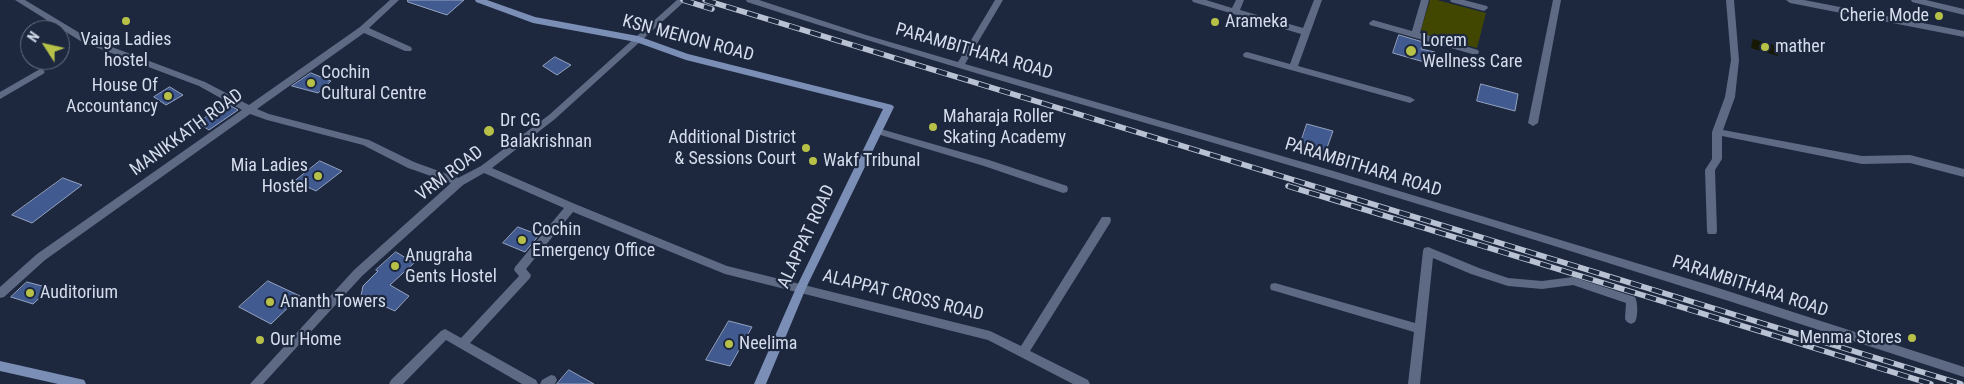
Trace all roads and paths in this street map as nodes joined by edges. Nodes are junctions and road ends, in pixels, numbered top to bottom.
1 (19, 0) edge
2 (395, 0) edge
3 (479, 0) edge
4 (750, 0) edge
5 (999, 0) edge
6 (1196, 0) edge
7 (1240, 0) edge
8 (1318, 0) edge
9 (1425, 0) edge
10 (1454, 0) edge
11 (1557, 0) edge
12 (1730, 0) edge
13 (1790, 0) edge
14 (1915, 0) edge
15 (680, 2) edge
16 (1484, 8) dead end
17 (1235, 11) junction
18 (1964, 12) edge
19 (1373, 24) dead end
20 (364, 29) junction
21 (1305, 32) junction
22 (1415, 34) junction
23 (1963, 34) edge
24 (638, 39) junction
25 (1964, 45) edge
26 (408, 49) dead end
27 (1475, 52) dead end
28 (1247, 55) dead end
29 (960, 65) junction
30 (1293, 67) junction
31 (40, 72) dead end
32 (0, 96) edge
33 (1410, 100) dead end
34 (889, 107) joint
35 (248, 109) junction
36 (1533, 123) dead end
37 (877, 131) junction
38 (1717, 132) junction
39 (484, 169) junction
40 (1964, 173) edge
41 (459, 182) junction
42 (1064, 189) dead end
43 (571, 207) junction
44 (1106, 220) dead end
45 (1712, 231) dead end
46 (1275, 287) dead end
47 (802, 288) junction
48 (0, 294) edge
49 (1631, 319) dead end
50 (1420, 329) junction
51 (462, 344) junction
52 (1023, 352) junction
53 (0, 366) edge
54 (1964, 372) edge
55 (80, 384) edge
56 (256, 384) edge
57 (395, 384) edge
58 (532, 384) edge
59 (760, 384) edge
60 (1084, 384) edge
61 (1414, 384) edge

1 - 35 street
2 - 20 street, MANIKKATH ROAD
3 - 24 street, KSN MENON ROAD
4 - 29 street, PARAMBITHARA ROAD
5 - 29 street
6 - 17 street
7 - 17 street
8 - 21 street
9 - 22 street
10 - 16 street
11 - 36 street
12 - 38 street
13 - 23 street
14 - 18 street
15 - 24 street, VRM ROAD
17 - 21 street
19 - 22 street
20 - 26 street
20 - 35 street, MANIKKATH ROAD
21 - 30 street
22 - 27 street
23 - 25 street
24 - 34 street, KSN MENON ROAD
24 - 39 street, VRM ROAD
28 - 30 street
29 - 54 street, PARAMBITHARA ROAD
30 - 33 street
31 - 32 street
34 - 37 street, ALAPPAT ROAD
35 - 41 street
35 - 48 street, MANIKKATH ROAD
37 - 42 street
37 - 47 street, ALAPPAT ROAD
38 - 40 street
38 - 45 street
39 - 41 street, VRM ROAD
39 - 43 street, ALAPPAT CROSS ROAD
41 - 56 street, VRM ROAD
43 - 47 street, ALAPPAT CROSS ROAD
43 - 51 street
44 - 52 street
46 - 50 street
47 - 52 street, ALAPPAT CROSS ROAD
47 - 59 street, ALAPPAT ROAD
49 - 50 street
50 - 61 street
51 - 57 street
51 - 58 street
52 - 60 street, ALAPPAT CROSS ROAD
53 - 55 street

